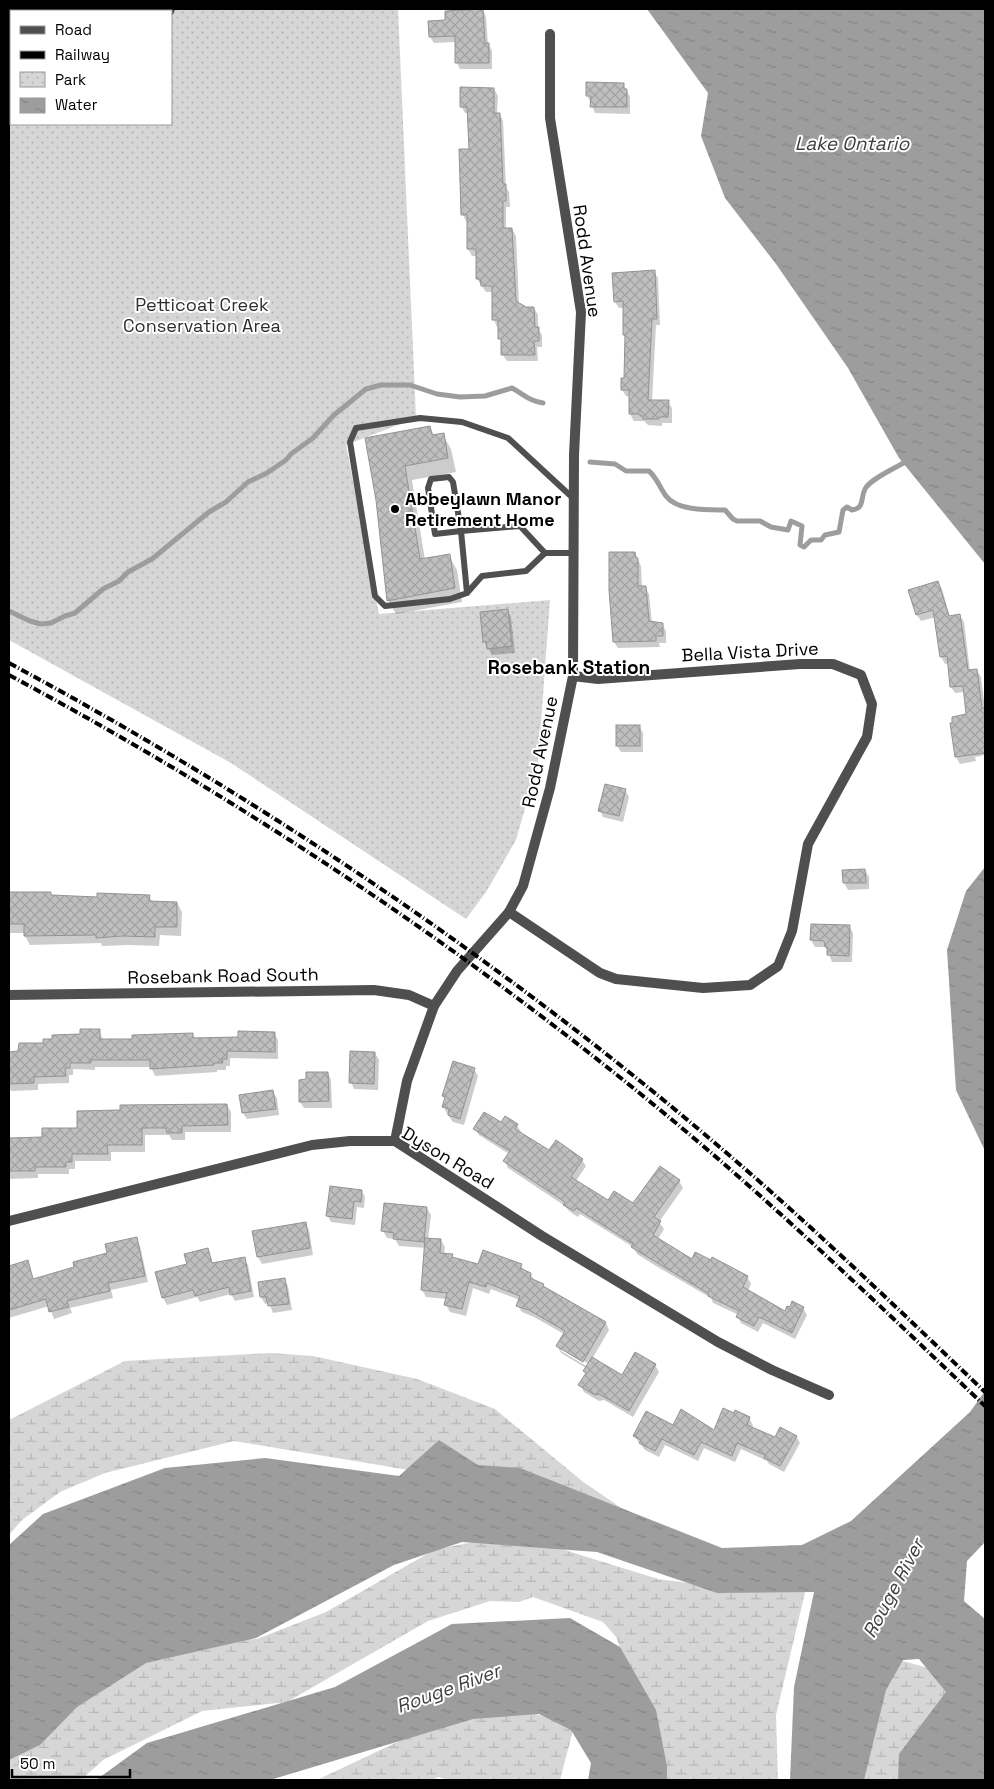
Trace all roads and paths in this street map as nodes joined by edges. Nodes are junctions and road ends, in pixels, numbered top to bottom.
1 (550, 34) dead end
2 (574, 499) junction
3 (461, 531) junction
4 (545, 553) junction
5 (573, 553) junction
6 (467, 593) junction
7 (573, 676) junction
8 (509, 912) junction
9 (9, 995) edge
10 (434, 1006) junction
11 (395, 1141) junction
12 (9, 1221) edge
13 (829, 1395) dead end

1 - 2 street, Rodd Avenue
2 - 5 street, Rodd Avenue
2 - 6 lane
3 - 3 lane
3 - 4 lane
3 - 6 lane
4 - 5 lane
4 - 6 lane
5 - 7 street, Rodd Avenue
7 - 8 street, Rodd Avenue
7 - 8 street, Bella Vista Drive
8 - 10 street, Rodd Avenue
9 - 10 street, Rosebank Road South
10 - 11 street, Rodd Avenue
11 - 12 street, Dyson Road
11 - 13 street, Dyson Road

